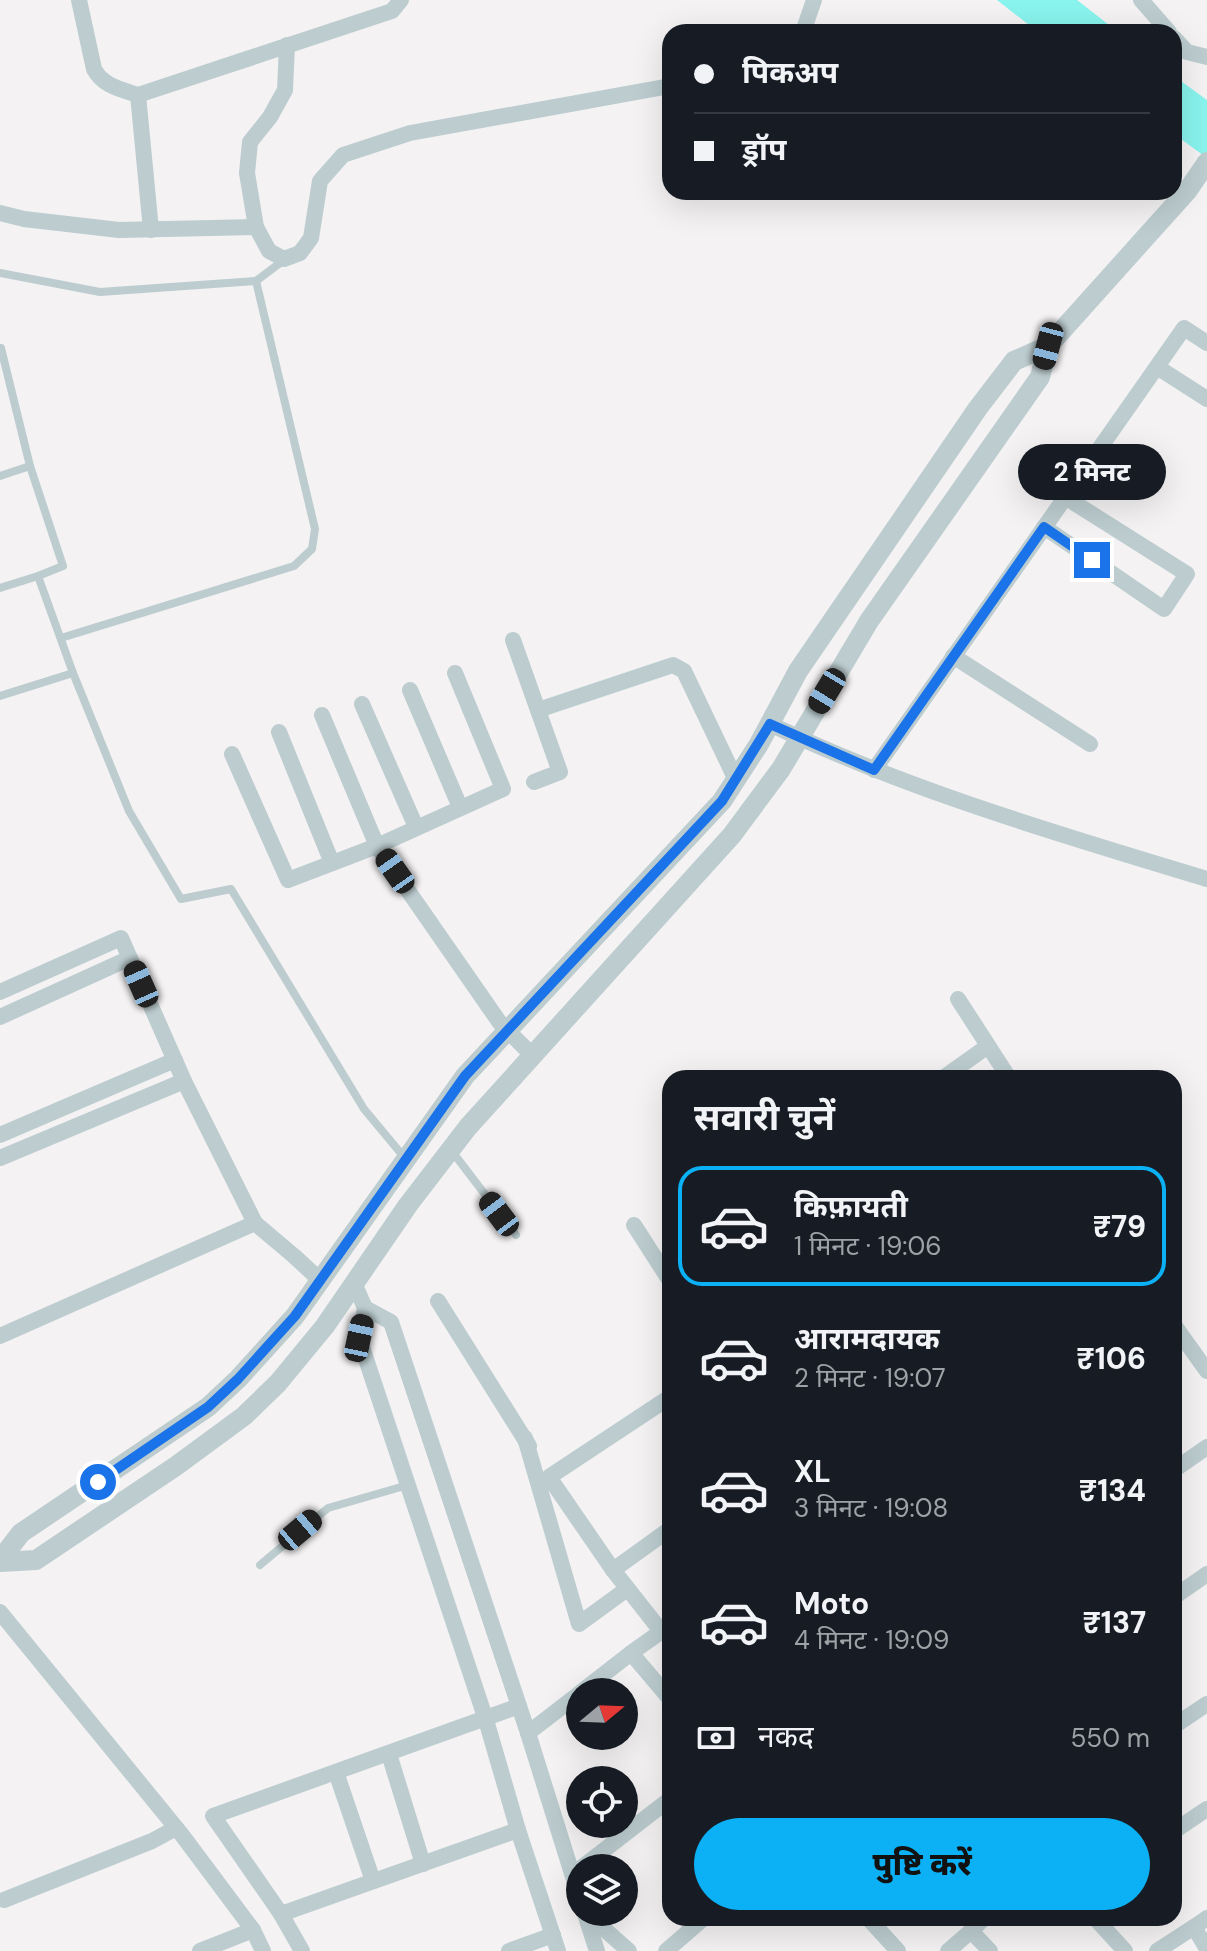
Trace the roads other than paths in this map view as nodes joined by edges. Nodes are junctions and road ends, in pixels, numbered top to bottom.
1 (79, 0) edge
2 (401, 0) edge
3 (814, 0) edge
4 (1141, 0) edge
5 (806, 24) edge
6 (1162, 24) edge
7 (287, 45) junction
8 (1182, 47) edge
9 (1207, 57) edge
10 (662, 87) edge
11 (138, 95) junction
12 (1204, 167) edge
13 (1182, 197) edge
14 (1179, 200) edge
15 (0, 213) edge
16 (256, 227) junction
17 (151, 230) junction
18 (277, 255) junction
19 (0, 273) edge
20 (256, 281) junction
21 (0, 338) edge
22 (1207, 343) edge
23 (1048, 346) junction
24 (0, 348) edge
25 (1157, 367) junction
26 (1207, 399) edge
27 (30, 466) junction
28 (0, 476) edge
29 (1065, 497) junction
30 (1044, 527) junction
31 (38, 576) junction
32 (0, 588) edge
33 (61, 638) junction
34 (513, 640) dead end
35 (953, 656) junction
36 (73, 673) junction
37 (455, 673) dead end
38 (410, 690) dead end
39 (0, 696) edge
40 (362, 704) dead end
41 (538, 710) junction
42 (322, 715) dead end
43 (770, 724) junction
44 (279, 732) dead end
45 (799, 738) junction
46 (1090, 744) dead end
47 (232, 754) dead end
48 (874, 770) junction
49 (736, 780) junction
50 (534, 782) dead end
51 (460, 807) junction
52 (416, 827) junction
53 (377, 846) junction
54 (332, 863) junction
55 (1207, 879) edge
56 (130, 958) junction
57 (0, 992) edge
58 (958, 999) dead end
59 (0, 1017) edge
60 (507, 1029) junction
61 (988, 1046) junction
62 (532, 1055) junction
63 (175, 1060) junction
64 (954, 1070) edge
65 (1004, 1070) edge
66 (184, 1081) junction
67 (0, 1135) edge
68 (450, 1149) junction
69 (0, 1158) edge
70 (405, 1158) junction
71 (255, 1223) junction
72 (634, 1225) dead end
73 (516, 1235) dead end
74 (662, 1265) edge
75 (320, 1280) junction
76 (354, 1283) junction
77 (438, 1301) dead end
78 (365, 1308) junction
79 (0, 1336) edge
80 (1182, 1341) edge
81 (1207, 1371) edge
82 (662, 1402) edge
83 (525, 1438) junction
84 (1207, 1447) edge
85 (1182, 1464) edge
86 (549, 1477) junction
87 (408, 1485) junction
88 (662, 1535) edge
89 (0, 1561) edge
90 (260, 1565) dead end
91 (613, 1570) junction
92 (1207, 1574) edge
93 (627, 1589) junction
94 (1182, 1591) edge
95 (0, 1612) edge
96 (662, 1624) edge
97 (662, 1631) edge
98 (631, 1653) junction
99 (598, 1678) edge
100 (662, 1690) edge
101 (566, 1703) edge
102 (1207, 1704) edge
103 (519, 1706) junction
104 (486, 1720) junction
105 (1182, 1721) edge
106 (528, 1733) junction
107 (389, 1754) junction
108 (336, 1772) junction
109 (662, 1805) edge
110 (1207, 1809) edge
111 (1182, 1826) edge
112 (176, 1828) junction
113 (518, 1830) junction
114 (571, 1854) edge
115 (599, 1854) edge
116 (423, 1864) junction
117 (373, 1881) junction
118 (4, 1900) dead end
119 (281, 1914) junction
120 (1200, 1923) edge
121 (589, 1926) edge
122 (601, 1926) edge
123 (695, 1926) edge
124 (875, 1926) edge
125 (976, 1926) edge
126 (1102, 1926) edge
127 (253, 1930) junction
128 (971, 1931) junction
129 (556, 1943) edge
130 (1207, 1949) edge
131 (200, 1951) edge
132 (263, 1951) edge
133 (302, 1951) edge
134 (509, 1951) edge
135 (597, 1951) edge
136 (629, 1951) edge
137 (666, 1951) edge
138 (898, 1951) edge
139 (948, 1951) edge
140 (990, 1951) edge
141 (1125, 1951) edge
142 (1157, 1951) edge

1 - 11 street
2 - 7 street
3 - 5 street
4 - 6 street
7 - 11 street
7 - 16 street
8 - 9 street
10 - 18 street
11 - 17 street
12 - 13 street
14 - 23 street
15 - 17 street
16 - 17 street
16 - 18 street
18 - 20 lane
19 - 20 lane
20 - 33 lane
21 - 24 lane
22 - 25 street
23 - 43 street
23 - 45 street
24 - 27 lane
25 - 26 street
25 - 29 street
27 - 28 lane
27 - 31 lane
29 - 30 street
29 - 30 street
30 - 35 street
31 - 32 lane
31 - 33 lane
33 - 36 lane
34 - 41 street
35 - 46 street
35 - 48 street
36 - 39 lane
36 - 70 lane
37 - 51 street
38 - 51 street
40 - 52 street
41 - 49 street
41 - 50 street
42 - 53 street
43 - 45 street
43 - 49 street
44 - 54 street
45 - 48 street
45 - 62 street
47 - 54 street
48 - 55 street
49 - 60 street
51 - 52 street
52 - 53 street
53 - 54 street
53 - 60 street
56 - 57 street
56 - 59 street
56 - 63 street
58 - 61 street
60 - 62 street
60 - 70 street
61 - 64 street
61 - 65 street
62 - 68 street
63 - 66 street
63 - 67 street
66 - 69 street
66 - 71 street
68 - 73 lane
68 - 76 street
70 - 75 street
71 - 75 street
71 - 79 street
72 - 74 street
75 - 89 street
76 - 78 street
76 - 89 street
77 - 83 street
78 - 87 street
78 - 103 street
80 - 81 street
82 - 86 street
83 - 86 street
83 - 93 street
84 - 85 street
86 - 91 street
87 - 90 lane
87 - 104 street
88 - 91 street
91 - 93 street
92 - 94 street
93 - 96 street
95 - 112 street
97 - 98 street
98 - 99 street
98 - 100 street
101 - 106 street
102 - 105 street
103 - 104 street
103 - 106 street
104 - 107 street
104 - 113 street
106 - 114 street
107 - 108 street
107 - 116 street
108 - 117 street
108 - 119 street
109 - 115 street
110 - 111 street
112 - 118 street
112 - 127 street
113 - 116 street
113 - 129 street
116 - 117 street
117 - 119 street
119 - 133 street
120 - 130 street
120 - 142 street
121 - 135 street
122 - 136 street
123 - 137 street
124 - 138 street
125 - 128 street
126 - 141 street
127 - 131 street
127 - 132 street
128 - 139 street
128 - 140 street
129 - 134 street

